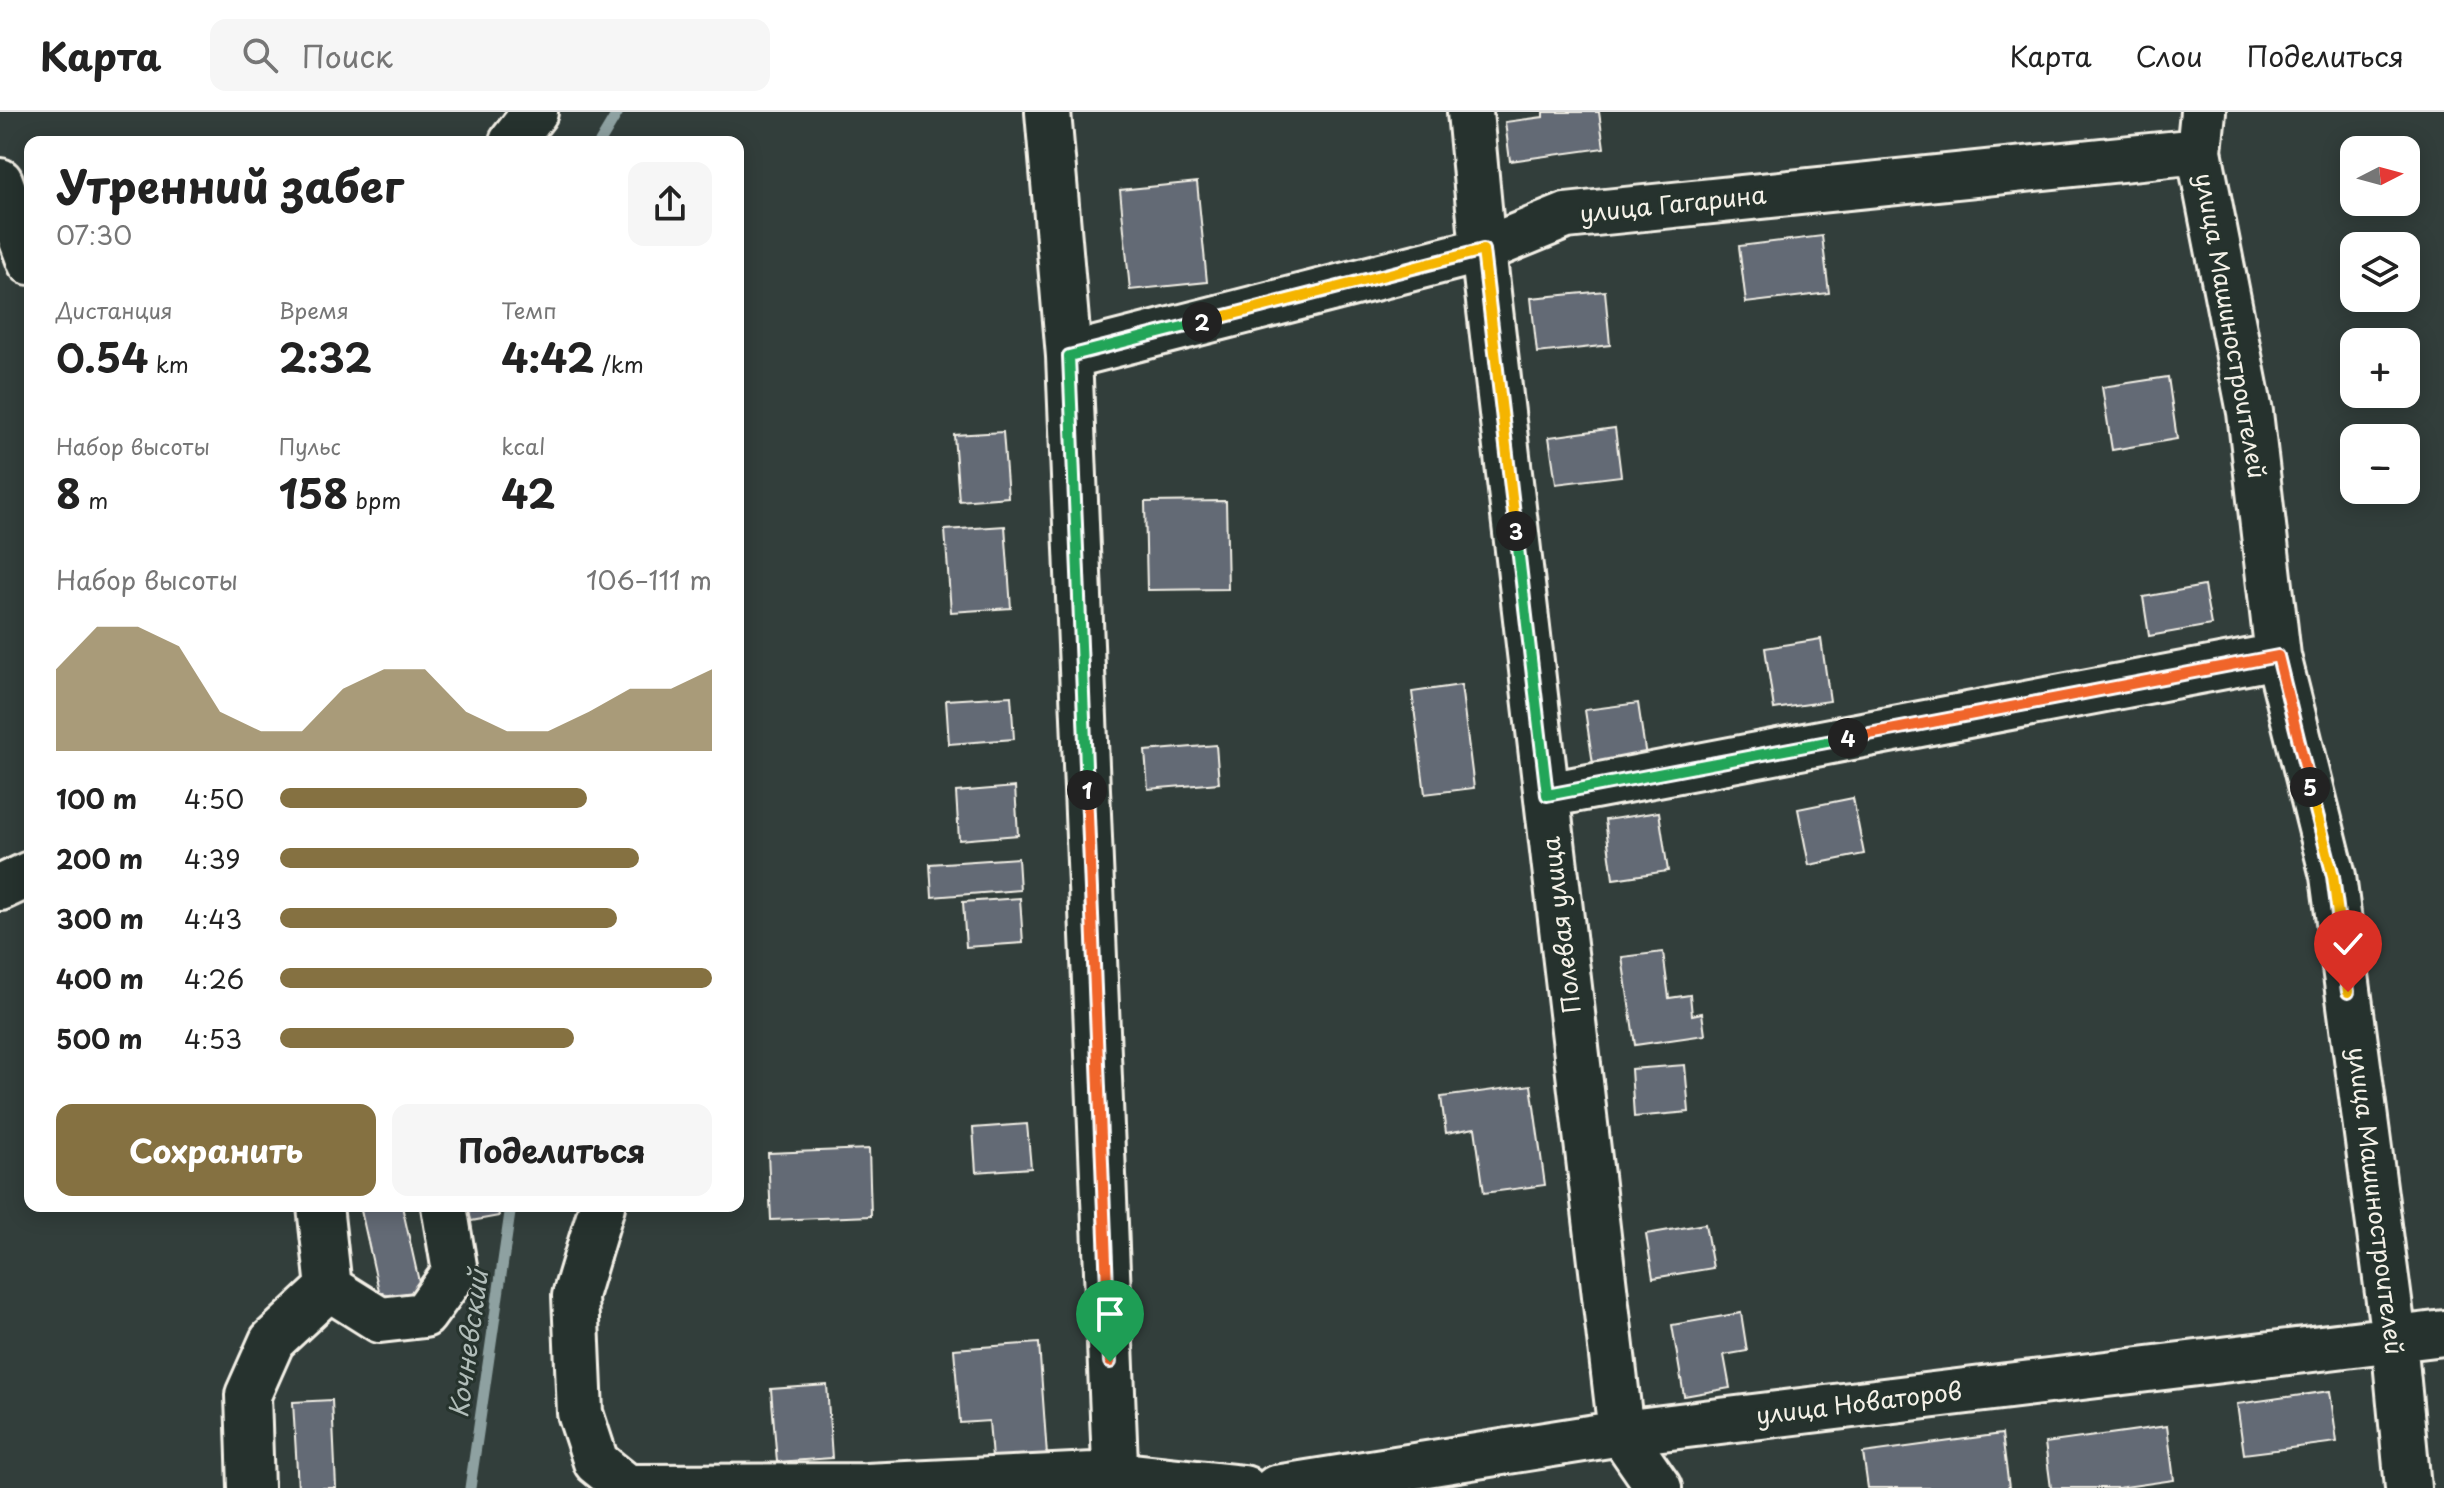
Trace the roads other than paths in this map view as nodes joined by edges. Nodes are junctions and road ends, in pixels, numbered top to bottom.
1 (535, 112) edge
2 (1048, 112) edge
3 (1470, 112) edge
4 (2201, 131) edge
5 (517, 136) edge
6 (0, 181) edge
7 (24, 246) edge
8 (1483, 250) junction
9 (1069, 356) junction
10 (2278, 656) junction
11 (1547, 795) junction
12 (24, 877) edge
13 (0, 888) edge
14 (321, 1212) edge
15 (445, 1212) edge
16 (600, 1212) edge
17 (329, 1288) junction
18 (2444, 1333) edge
19 (2394, 1339) junction
20 (1621, 1433) junction
21 (1115, 1481) edge
22 (627, 1487) edge
23 (693, 1487) edge
24 (251, 1488) edge
25 (1244, 1488) edge
26 (1276, 1488) edge
27 (1659, 1488) edge
28 (2408, 1488) edge

1 - 5 street
2 - 9 street
3 - 8 street, Полевая улица
4 - 8 street, улица Гагарина
4 - 10 street, улица Машиностроителей
6 - 7 street
8 - 9 street, улица Гагарина
8 - 11 street, Полевая улица
9 - 21 street
10 - 11 street
10 - 19 street, улица Машиностроителей
11 - 20 street, Полевая улица
12 - 13 street
14 - 17 street
15 - 17 street
16 - 22 street
17 - 24 street
18 - 19 street, улица Новаторов
19 - 20 street, улица Новаторов
19 - 28 street, улица Машиностроителей
20 - 26 street, улица Новаторов
20 - 27 street, Полевая улица
21 - 23 street
21 - 25 street
22 - 23 street

